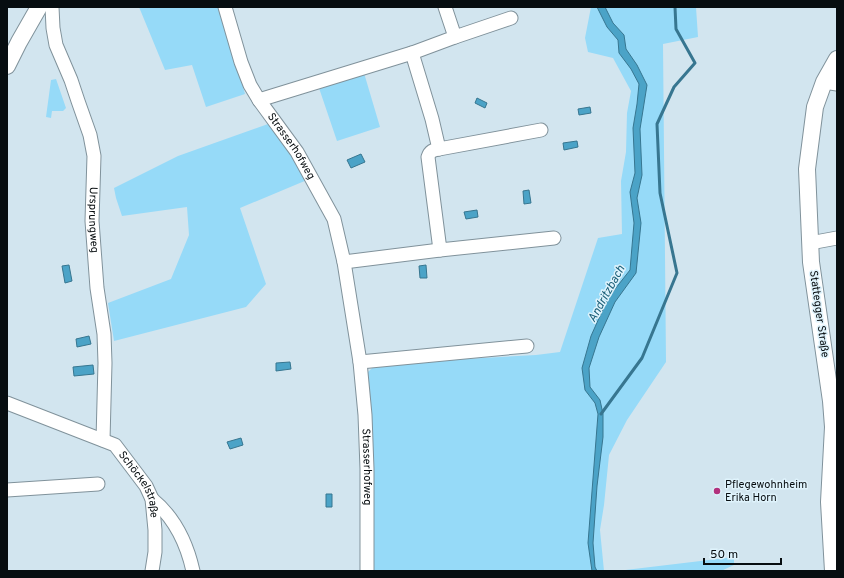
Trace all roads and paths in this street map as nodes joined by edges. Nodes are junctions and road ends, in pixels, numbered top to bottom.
1 (39, 7) edge
2 (52, 7) edge
3 (225, 7) edge
4 (445, 7) edge
5 (511, 18) dead end
6 (455, 37) junction
7 (412, 53) junction
8 (837, 59) edge
9 (7, 66) edge
10 (830, 83) edge
11 (259, 100) junction
12 (541, 130) dead end
13 (439, 149) junction
14 (554, 238) dead end
15 (837, 238) edge
16 (810, 242) junction
17 (440, 250) junction
18 (344, 262) junction
19 (527, 346) dead end
20 (360, 362) junction
21 (7, 403) edge
22 (103, 440) junction
23 (98, 484) dead end
24 (7, 490) edge
25 (152, 499) junction
26 (152, 571) edge
27 (193, 571) edge
28 (367, 571) edge
29 (833, 571) edge

1 - 9 main road
2 - 22 street, Ursprungweg
3 - 11 street, Strasserhofweg
4 - 6 street
5 - 6 street, Strasserhofweg
6 - 7 street, Strasserhofweg
7 - 11 street, Strasserhofweg
7 - 13 street
8 - 10 main road, Stattegger Straße
10 - 16 main road, Stattegger Straße
11 - 18 street, Strasserhofweg
12 - 13 street
13 - 17 street
14 - 17 street
15 - 16 street
16 - 29 main road, Stattegger Straße
17 - 18 street
18 - 20 street, Strasserhofweg
19 - 20 street
20 - 28 street, Strasserhofweg
21 - 22 street, Schöckelstraße
22 - 25 street, Schöckelstraße
23 - 24 street
25 - 26 street, Schöckelstraße
25 - 27 street

